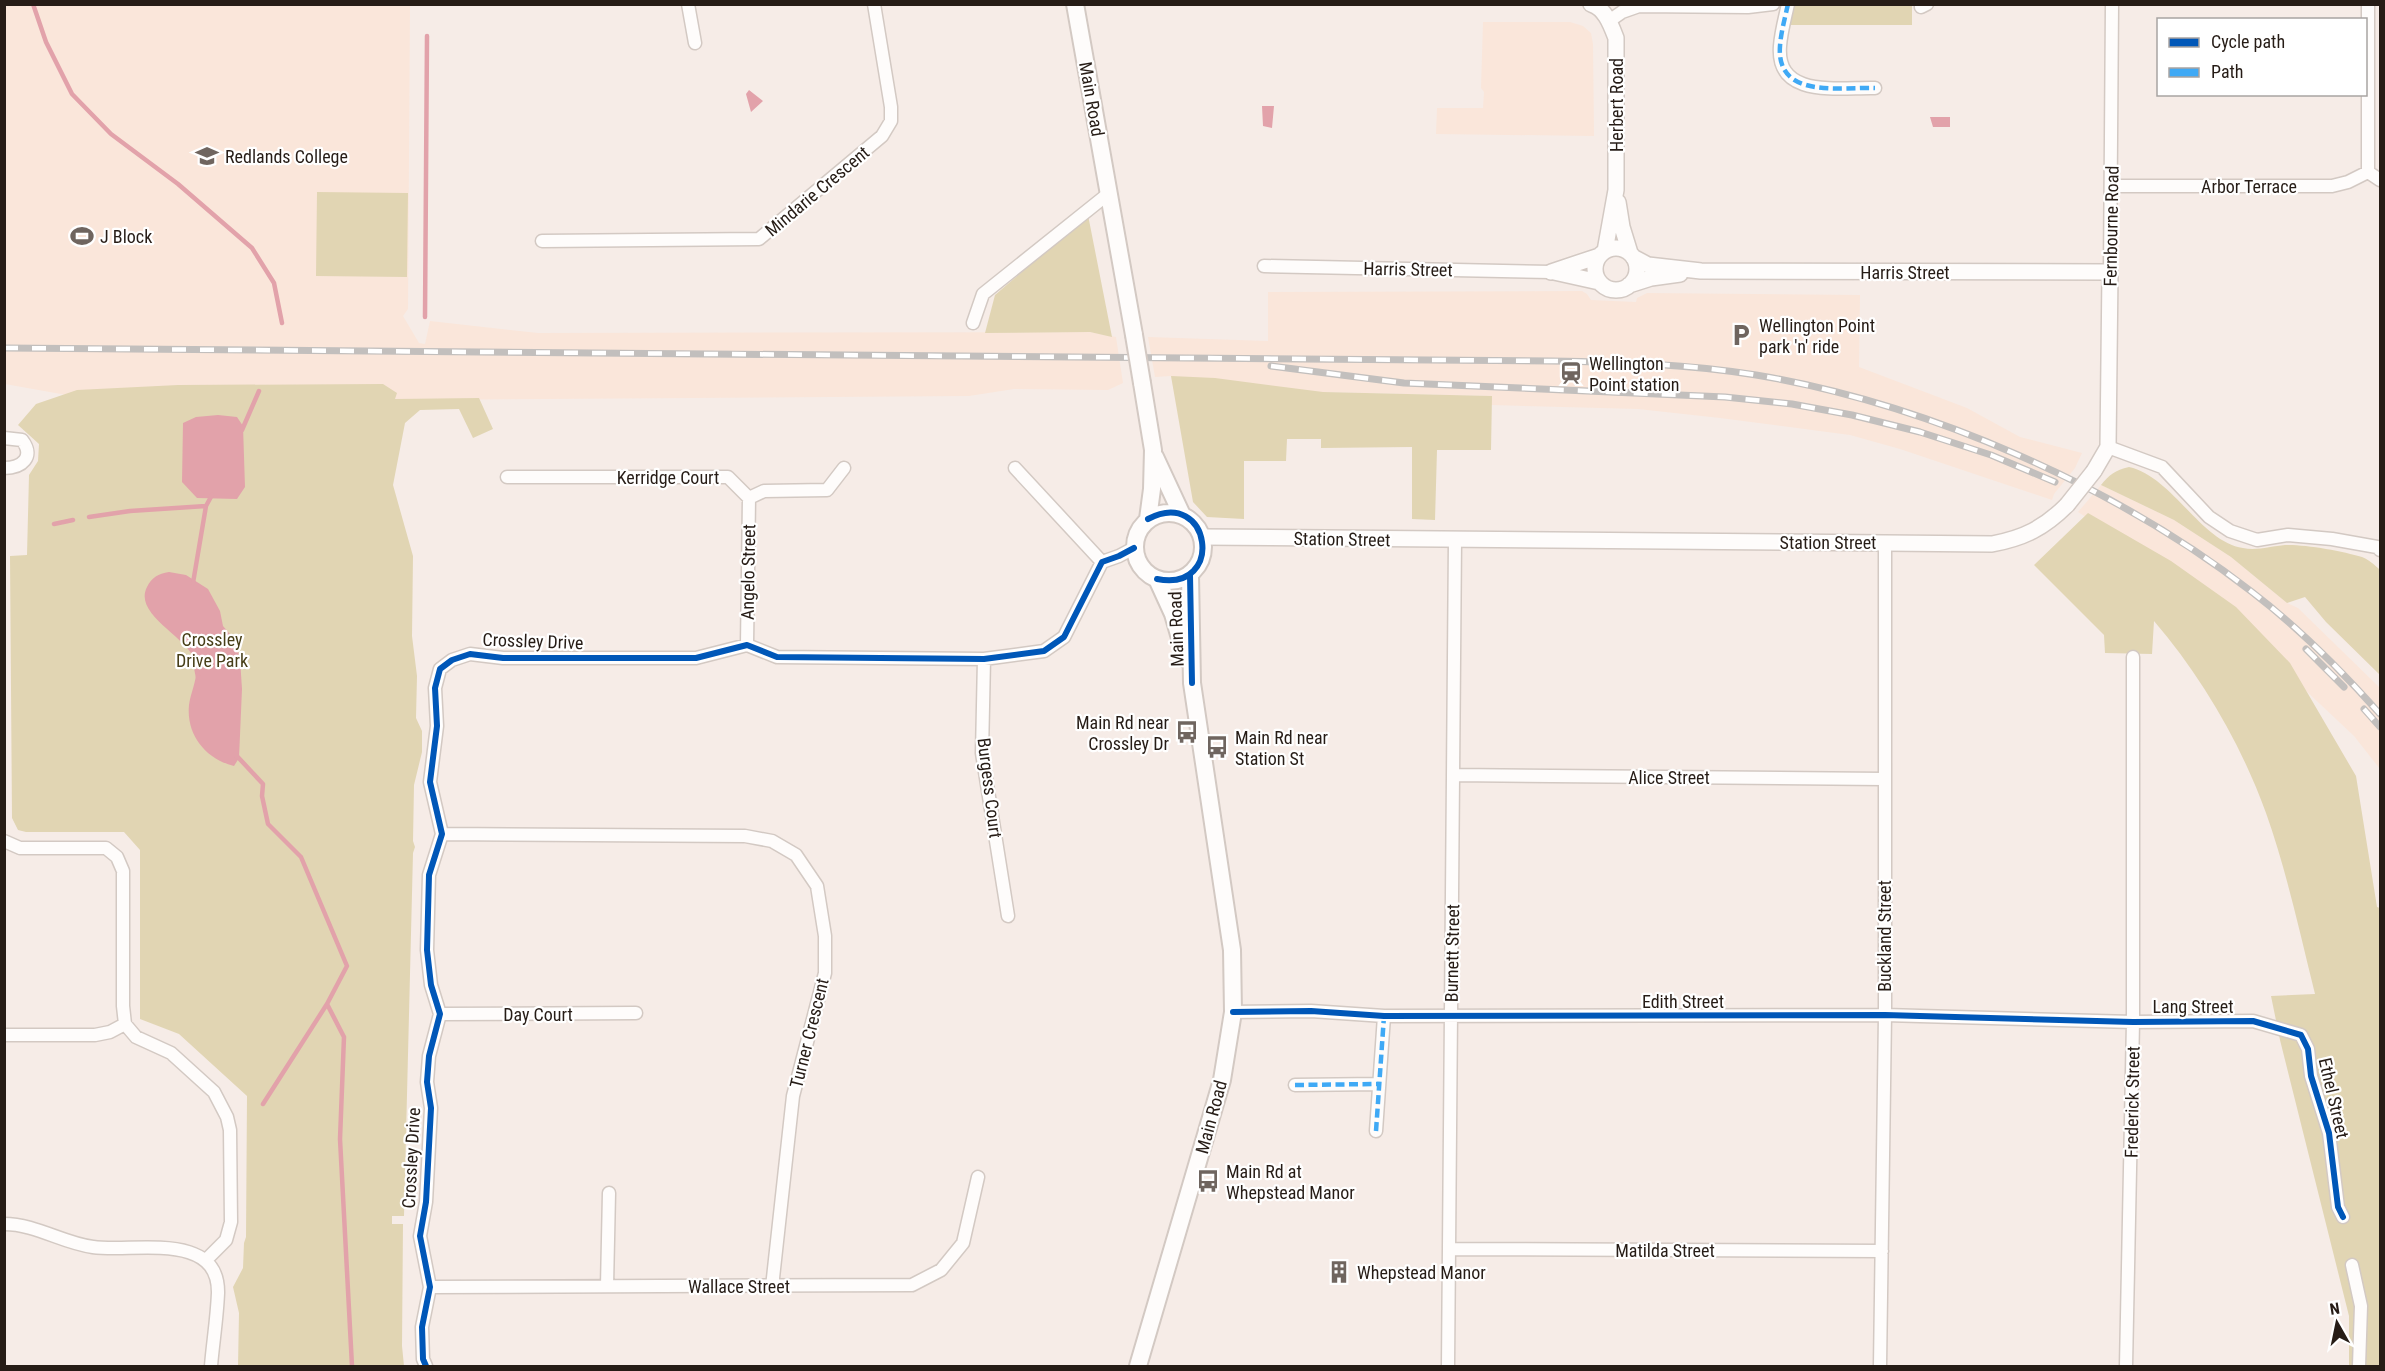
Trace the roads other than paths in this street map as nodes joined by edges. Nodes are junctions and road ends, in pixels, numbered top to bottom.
1 (688, 4) edge
2 (874, 4) edge
3 (1075, 4) edge
4 (1591, 4) edge
5 (1773, 4) edge
6 (1788, 4) edge
7 (2112, 4) edge
8 (2368, 4) edge
9 (1659, 5) edge
10 (1609, 21) junction
11 (695, 43) dead end
12 (1875, 88) dead end
13 (2368, 172) junction
14 (2380, 180) edge
15 (2112, 186) junction
16 (1616, 190) junction
17 (1108, 194) junction
18 (542, 241) dead end
19 (1602, 254) junction
20 (1632, 255) junction
21 (1264, 266) dead end
22 (1701, 271) junction
23 (1551, 272) junction
24 (2110, 272) junction
25 (1599, 282) junction
26 (1629, 285) junction
27 (974, 323) dead end
28 (4, 438) edge
29 (2108, 447) junction
30 (1153, 450) junction
31 (4, 468) edge
32 (844, 468) dead end
33 (1015, 468) dead end
34 (507, 477) dead end
35 (749, 498) junction
36 (1182, 514) junction
37 (1148, 519) junction
38 (1202, 537) junction
39 (1455, 540) junction
40 (1886, 542) junction
41 (1134, 548) junction
42 (2380, 550) edge
43 (1102, 562) junction
44 (1190, 574) junction
45 (1157, 579) junction
46 (747, 645) junction
47 (2133, 657) dead end
48 (984, 659) junction
49 (1192, 683) junction
50 (1454, 775) junction
51 (1884, 779) junction
52 (442, 834) junction
53 (4, 840) edge
54 (1008, 916) dead end
55 (1233, 1011) junction
56 (636, 1013) dead end
57 (440, 1014) junction
58 (1885, 1015) junction
59 (1451, 1016) junction
60 (1384, 1017) junction
61 (2253, 1021) joint
62 (2133, 1022) junction
63 (125, 1024) junction
64 (4, 1035) edge
65 (1379, 1084) junction
66 (1295, 1085) dead end
67 (1376, 1131) dead end
68 (978, 1177) dead end
69 (609, 1193) dead end
70 (2343, 1217) dead end
71 (4, 1224) edge
72 (1449, 1249) junction
73 (1882, 1251) junction
74 (206, 1260) junction
75 (2352, 1264) dead end
76 (607, 1286) junction
77 (430, 1287) junction
78 (772, 1287) junction
79 (212, 1366) edge
80 (426, 1366) edge
81 (1138, 1366) edge
82 (1448, 1366) edge
83 (1880, 1366) edge
84 (2126, 1366) edge
85 (2359, 1366) edge

1 - 11 street
2 - 18 street, Mindarie Crescent
3 - 17 main road, Main Road
4 - 10 street
5 - 9 street
6 - 12 street
7 - 15 street, Fernbourne Road
8 - 13 street
9 - 10 street
10 - 16 street, Herbert Road
13 - 14 street
13 - 15 street, Arbor Terrace
15 - 24 street, Fernbourne Road
16 - 19 street, Herbert Road
16 - 20 street, Herbert Road
17 - 27 street
17 - 30 main road, Main Road, bridge
19 - 20 street
19 - 23 street, Harris Street
19 - 25 street
20 - 22 street, Harris Street
20 - 26 street
21 - 23 street, Harris Street
22 - 24 street, Harris Street
22 - 26 street, Harris Street
23 - 25 street, Harris Street
24 - 29 street, Fernbourne Road
25 - 26 street
28 - 31 street
29 - 40 street, Station Street, bridge
29 - 42 street
30 - 36 main road, Main Road
30 - 37 main road, Main Road
32 - 35 street
33 - 43 street
34 - 35 street, Kerridge Court
35 - 46 street, Angelo Street
36 - 37 main road
36 - 38 main road, Main Road
37 - 41 main road, Main Road
38 - 39 street, Station Street
38 - 44 main road, Main Road
39 - 40 street, Station Street
39 - 50 street, Burnett Street
40 - 51 street, Buckland Street
41 - 43 street
41 - 45 main road, Main Road
43 - 48 street
44 - 45 main road, Main Road
44 - 49 main road, Main Road
45 - 49 main road, Main Road
46 - 48 street
46 - 52 street, Crossley Drive
47 - 62 street, Frederick Street
48 - 54 street, Burgess Court
49 - 55 main road, Main Road
50 - 51 street, Alice Street
50 - 59 street, Burnett Street
51 - 58 street, Buckland Street
52 - 57 street
52 - 78 street, Turner Crescent
53 - 63 street
55 - 60 street, Edith Street
55 - 81 main road, Main Road
56 - 57 street, Day Court
57 - 77 street, Crossley Drive
58 - 59 street, Edith Street
58 - 62 street, Edith Street
58 - 73 street, Buckland Street
59 - 60 street, Edith Street
59 - 72 street, Burnett Street
60 - 65 street
61 - 62 street, Lang Street
61 - 70 street, Ethel Street
62 - 84 street, Frederick Street
63 - 64 street
63 - 74 street
65 - 66 street
65 - 67 street
68 - 78 street, Wallace Street
69 - 76 street
71 - 74 street
72 - 73 street, Matilda Street
72 - 82 street, Burnett Street
73 - 83 street, Buckland Street
74 - 79 street
75 - 85 street
76 - 77 street, Wallace Street
76 - 78 street, Wallace Street
77 - 80 street, Crossley Drive

